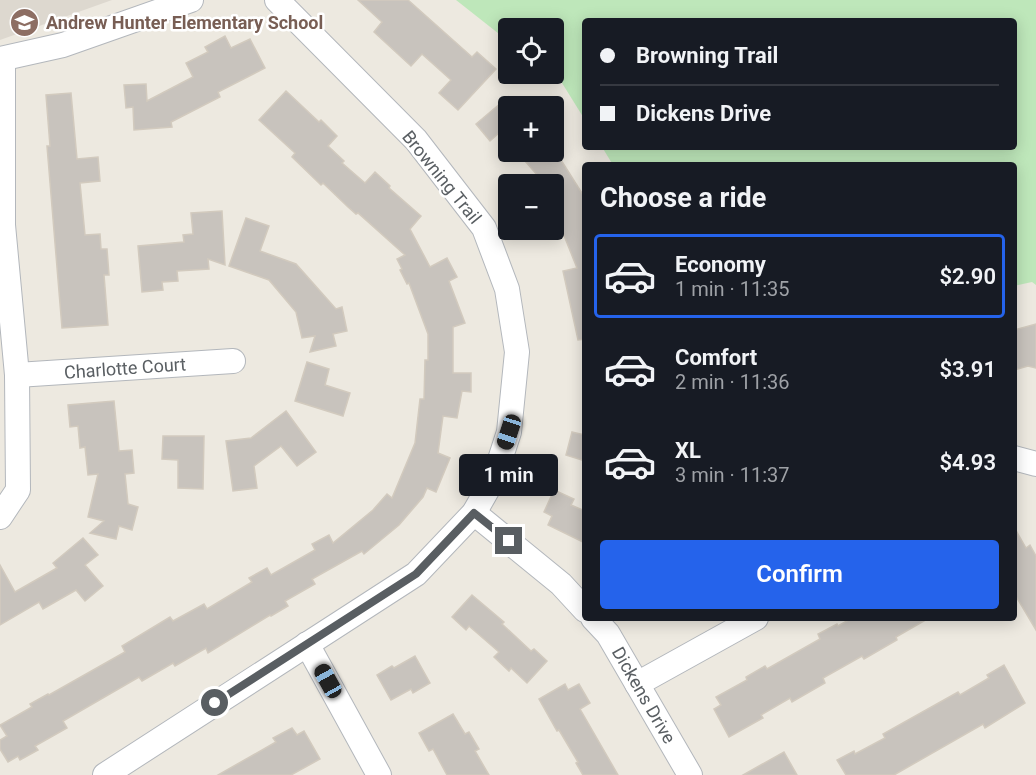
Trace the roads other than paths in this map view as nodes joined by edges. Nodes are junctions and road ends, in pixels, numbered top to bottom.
1 (191, 0) edge
2 (277, 0) edge
3 (1, 59) edge
4 (232, 361) dead end
5 (17, 375) junction
6 (1017, 459) edge
7 (1036, 464) edge
8 (474, 513) junction
9 (0, 517) edge
10 (582, 607) edge
11 (596, 621) edge
12 (751, 621) edge
13 (307, 644) junction
14 (637, 684) junction
15 (105, 775) edge
16 (379, 775) edge
17 (690, 775) edge

1 - 3 street
2 - 8 street, Browning Trail
3 - 5 street
4 - 5 street, Charlotte Court
5 - 9 street
6 - 7 street
8 - 10 street
8 - 13 street, Browning Trail
11 - 14 street, Dickens Drive
12 - 14 street
13 - 15 street, Browning Trail
13 - 16 street
14 - 17 street, Dickens Drive

